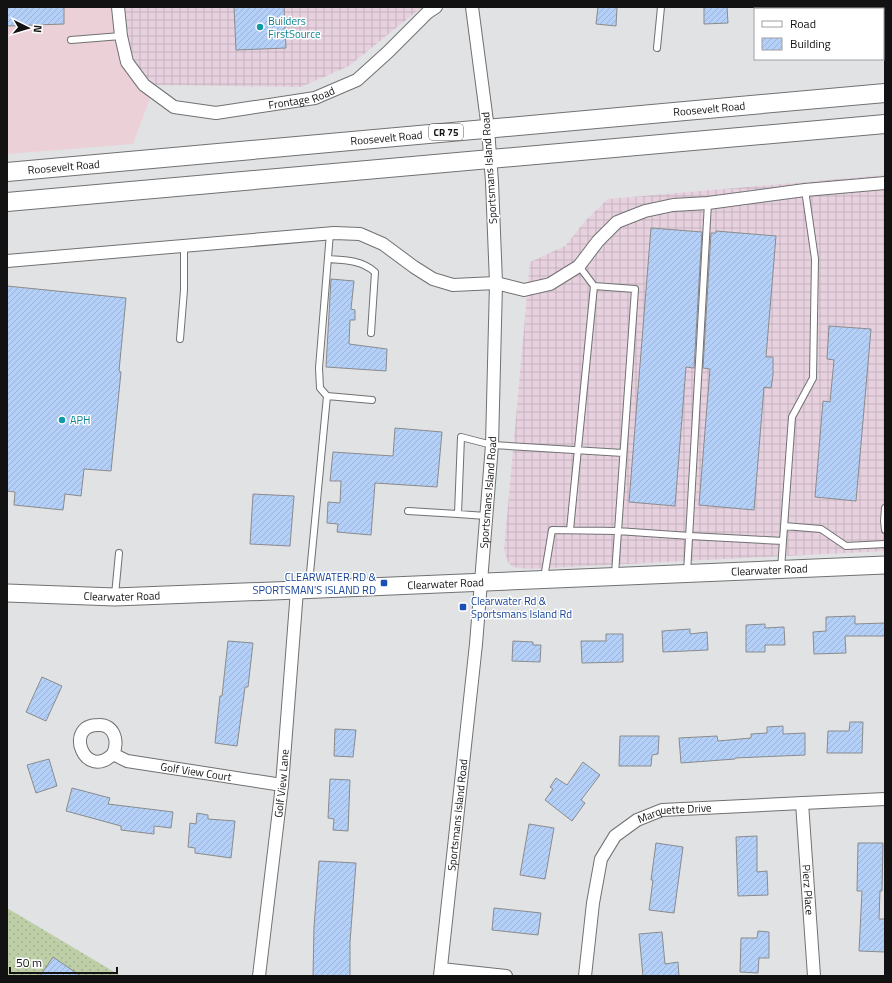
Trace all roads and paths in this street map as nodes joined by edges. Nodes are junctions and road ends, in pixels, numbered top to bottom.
1 (118, 7) edge
2 (436, 7) edge
3 (472, 7) edge
4 (661, 7) edge
5 (121, 36) junction
6 (71, 40) dead end
7 (657, 48) dead end
8 (885, 93) edge
9 (885, 124) edge
10 (488, 129) junction
11 (490, 160) junction
12 (7, 172) edge
13 (885, 183) edge
14 (804, 190) junction
15 (7, 202) edge
16 (708, 203) junction
17 (330, 233) junction
18 (184, 246) junction
19 (328, 259) junction
20 (7, 261) edge
21 (580, 266) junction
22 (496, 283) junction
23 (594, 286) junction
24 (371, 333) dead end
25 (180, 339) dead end
26 (327, 396) junction
27 (372, 400) dead end
28 (492, 445) junction
29 (578, 450) junction
30 (623, 453) junction
31 (885, 508) edge
32 (408, 511) dead end
33 (458, 514) junction
34 (486, 516) junction
35 (784, 526) junction
36 (570, 530) junction
37 (885, 530) edge
38 (617, 531) junction
39 (690, 536) junction
40 (783, 540) junction
41 (885, 544) edge
42 (119, 553) dead end
43 (885, 565) edge
44 (781, 569) junction
45 (687, 573) junction
46 (614, 576) junction
47 (544, 579) junction
48 (482, 582) junction
49 (304, 590) junction
50 (7, 593) edge
51 (115, 597) junction
52 (113, 754) dead end
53 (282, 785) junction
54 (885, 799) edge
55 (802, 803) junction
56 (441, 972) edge
57 (259, 976) edge
58 (506, 976) edge
59 (585, 976) edge
60 (814, 976) edge

1 - 5 street, Frontage Road
2 - 5 street, Frontage Road
3 - 10 street, Sportsmans Island Road
4 - 7 lane
5 - 6 lane
8 - 10 main road, Roosevelt Road / CR 75
9 - 11 main road
10 - 11 street, Sportsmans Island Road
10 - 12 main road, Roosevelt Road / CR 75
11 - 15 main road
11 - 22 street, Sportsmans Island Road
13 - 14 street
14 - 16 street
14 - 35 lane
16 - 21 street
16 - 39 lane
17 - 18 street
17 - 19 lane
17 - 22 street
18 - 20 street
18 - 25 lane
19 - 24 lane
19 - 26 lane
21 - 22 street
21 - 23 lane
22 - 28 street, Sportsmans Island Road
23 - 29 lane
23 - 30 lane
26 - 27 lane
26 - 49 lane
28 - 29 lane
28 - 33 lane
28 - 34 street, Sportsmans Island Road
29 - 30 lane
29 - 36 lane
30 - 38 lane
31 - 37 lane
32 - 33 lane
33 - 34 lane
34 - 48 street, Sportsmans Island Road
35 - 40 lane
35 - 41 lane
36 - 38 lane
36 - 47 lane
38 - 39 lane
38 - 46 lane
39 - 40 lane
39 - 45 lane
40 - 44 lane
42 - 51 lane
43 - 44 street, Clearwater Road
44 - 45 street, Clearwater Road
45 - 46 street, Clearwater Road
46 - 47 street, Clearwater Road
47 - 48 street, Clearwater Road
48 - 49 street, Clearwater Road
48 - 56 street, Sportsmans Island Road
49 - 51 street, Clearwater Road
49 - 53 street, Golf View Lane
50 - 51 street, Clearwater Road
52 - 53 street, Golf View Court
53 - 57 street, Golf View Lane
54 - 55 street, Marquette Drive
55 - 59 street, Marquette Drive
55 - 60 street, Pierz Place
56 - 58 street

